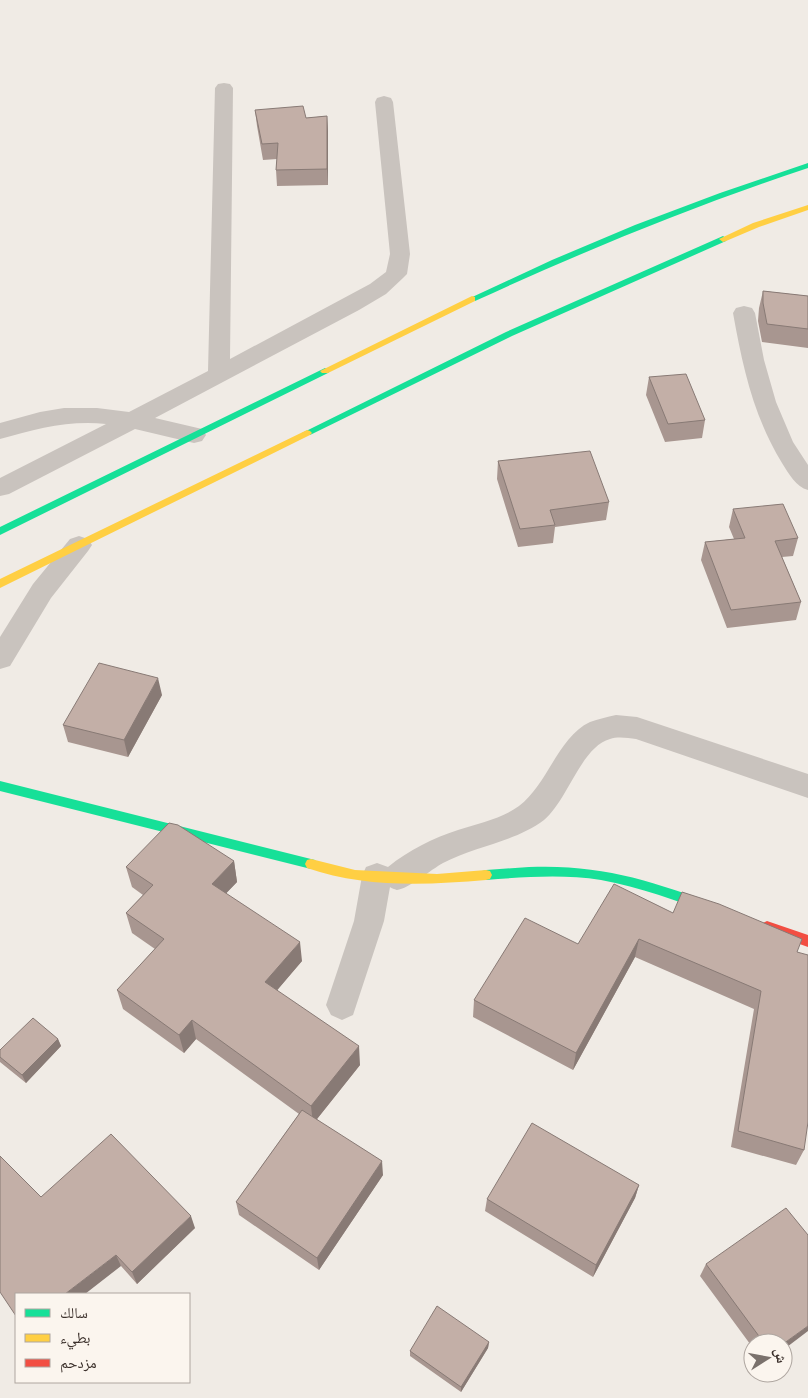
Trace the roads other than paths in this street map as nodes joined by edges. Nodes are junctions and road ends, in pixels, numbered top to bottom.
1 (224, 88) dead end
2 (384, 102) dead end
3 (808, 165) edge
4 (808, 206) edge
5 (744, 313) dead end
6 (220, 373) junction
7 (132, 421) junction
8 (0, 431) edge
9 (194, 435) junction
10 (808, 482) edge
11 (0, 488) edge
12 (0, 531) edge
13 (79, 545) junction
14 (0, 584) edge
15 (0, 659) edge
16 (0, 786) edge
17 (808, 786) edge
18 (387, 877) junction
19 (725, 912) edge
20 (753, 922) edge
21 (808, 941) edge
22 (342, 1006) dead end

1 - 6 street
2 - 6 street
3 - 9 main road
4 - 13 main road
5 - 10 street
6 - 7 street
7 - 8 street
7 - 9 street
7 - 11 street
9 - 12 main road
13 - 14 main road
13 - 15 street
16 - 18 main road
17 - 18 street
18 - 19 main road
18 - 22 street
20 - 21 main road

